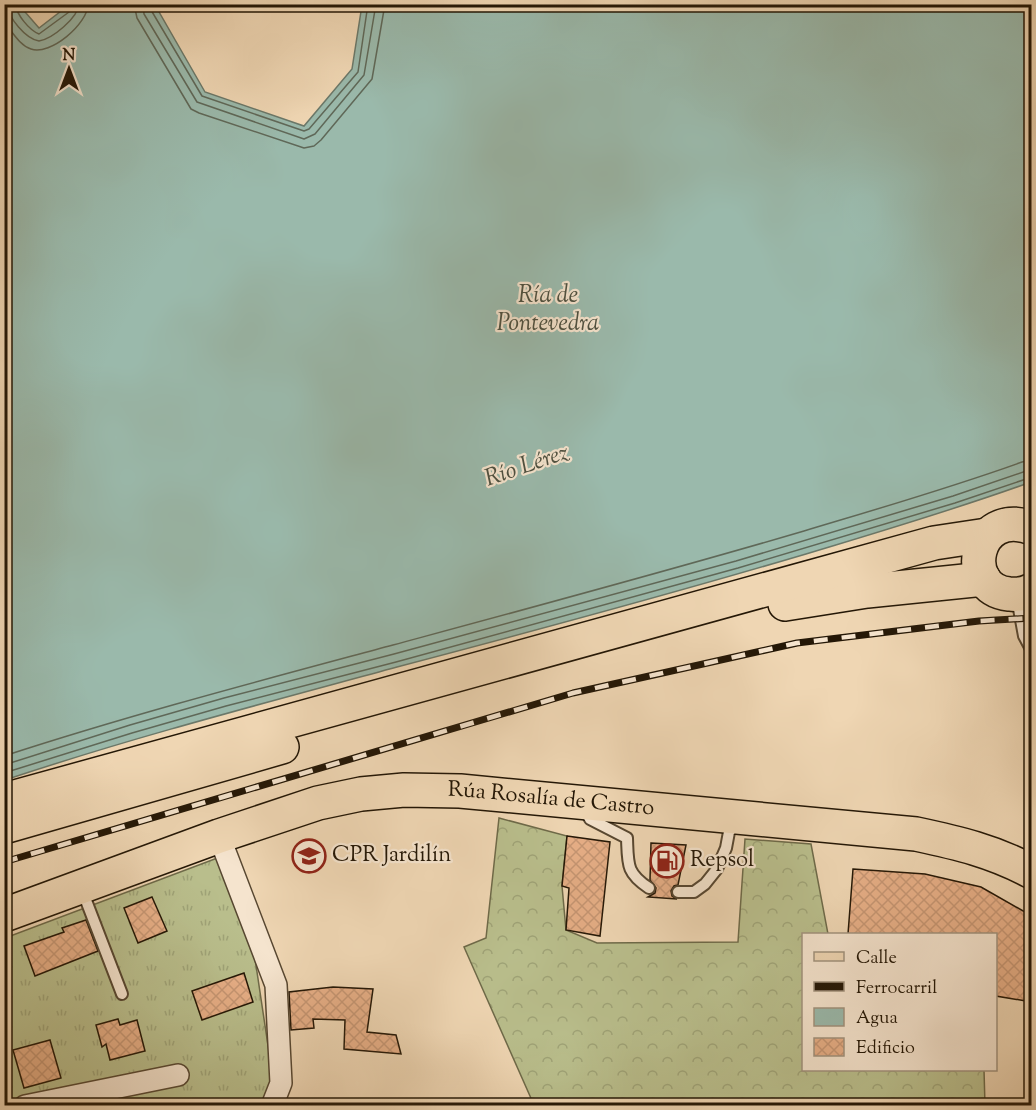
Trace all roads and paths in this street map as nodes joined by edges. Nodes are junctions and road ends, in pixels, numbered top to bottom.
1 (1028, 524) edge
2 (987, 535) junction
3 (984, 579) junction
4 (1024, 592) edge
5 (1032, 651) edge
6 (4, 800) edge
7 (580, 803) junction
8 (741, 818) junction
9 (4, 827) edge
10 (219, 836) junction
11 (1032, 872) edge
12 (81, 887) junction
13 (649, 888) dead end
14 (678, 892) dead end
15 (4, 915) edge
16 (122, 994) dead end
17 (178, 1075) dead end
18 (25, 1106) edge
19 (272, 1106) edge

1 - 2 main road
2 - 3 main road
2 - 6 main road
3 - 4 main road
3 - 9 main road
4 - 5 lane
7 - 8 main road, Rúa Rosalía de Castro
7 - 10 main road, Rúa Rosalía de Castro
7 - 13 lane
8 - 11 main road, Rúa Rosalía de Castro
8 - 14 lane
10 - 12 main road, Rúa Rosalía de Castro
10 - 19 street
12 - 15 main road, Rúa Rosalía de Castro
12 - 16 lane
17 - 18 street

